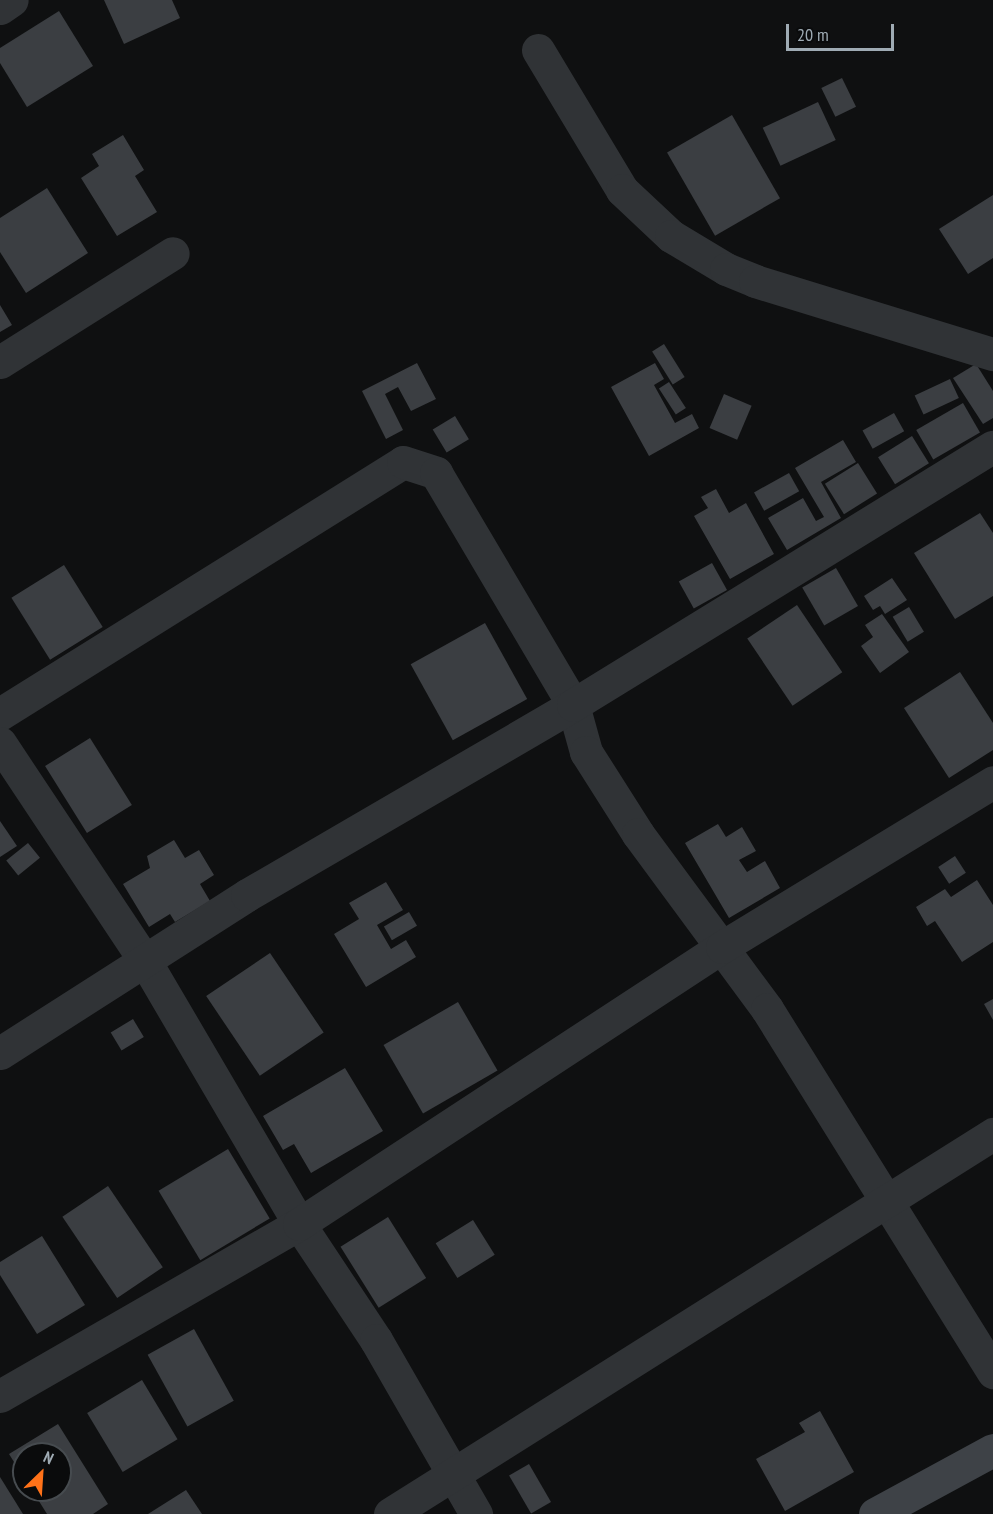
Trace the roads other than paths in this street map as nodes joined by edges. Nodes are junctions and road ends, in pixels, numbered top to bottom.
1 (12, 0) edge
2 (0, 8) edge
3 (538, 50) dead end
4 (173, 253) dead end
5 (993, 354) edge
6 (0, 362) edge
7 (993, 447) edge
8 (573, 705) junction
9 (0, 714) edge
10 (0, 743) edge
11 (993, 782) edge
12 (722, 947) junction
13 (146, 961) junction
14 (0, 1053) edge
15 (993, 1134) edge
16 (886, 1200) junction
17 (299, 1224) junction
18 (993, 1372) edge
19 (0, 1396) edge
20 (993, 1450) edge
21 (452, 1476) junction
22 (390, 1514) edge
23 (476, 1514) edge
24 (875, 1514) edge

1 - 2 street
3 - 5 street
4 - 6 street
7 - 8 street
8 - 9 street
8 - 12 street
8 - 13 street
10 - 13 street
11 - 12 street
12 - 16 street
12 - 17 street
13 - 14 street
13 - 17 street
15 - 16 street
16 - 18 street
16 - 21 street
17 - 19 street
17 - 21 street
20 - 24 street
21 - 22 street
21 - 23 street

